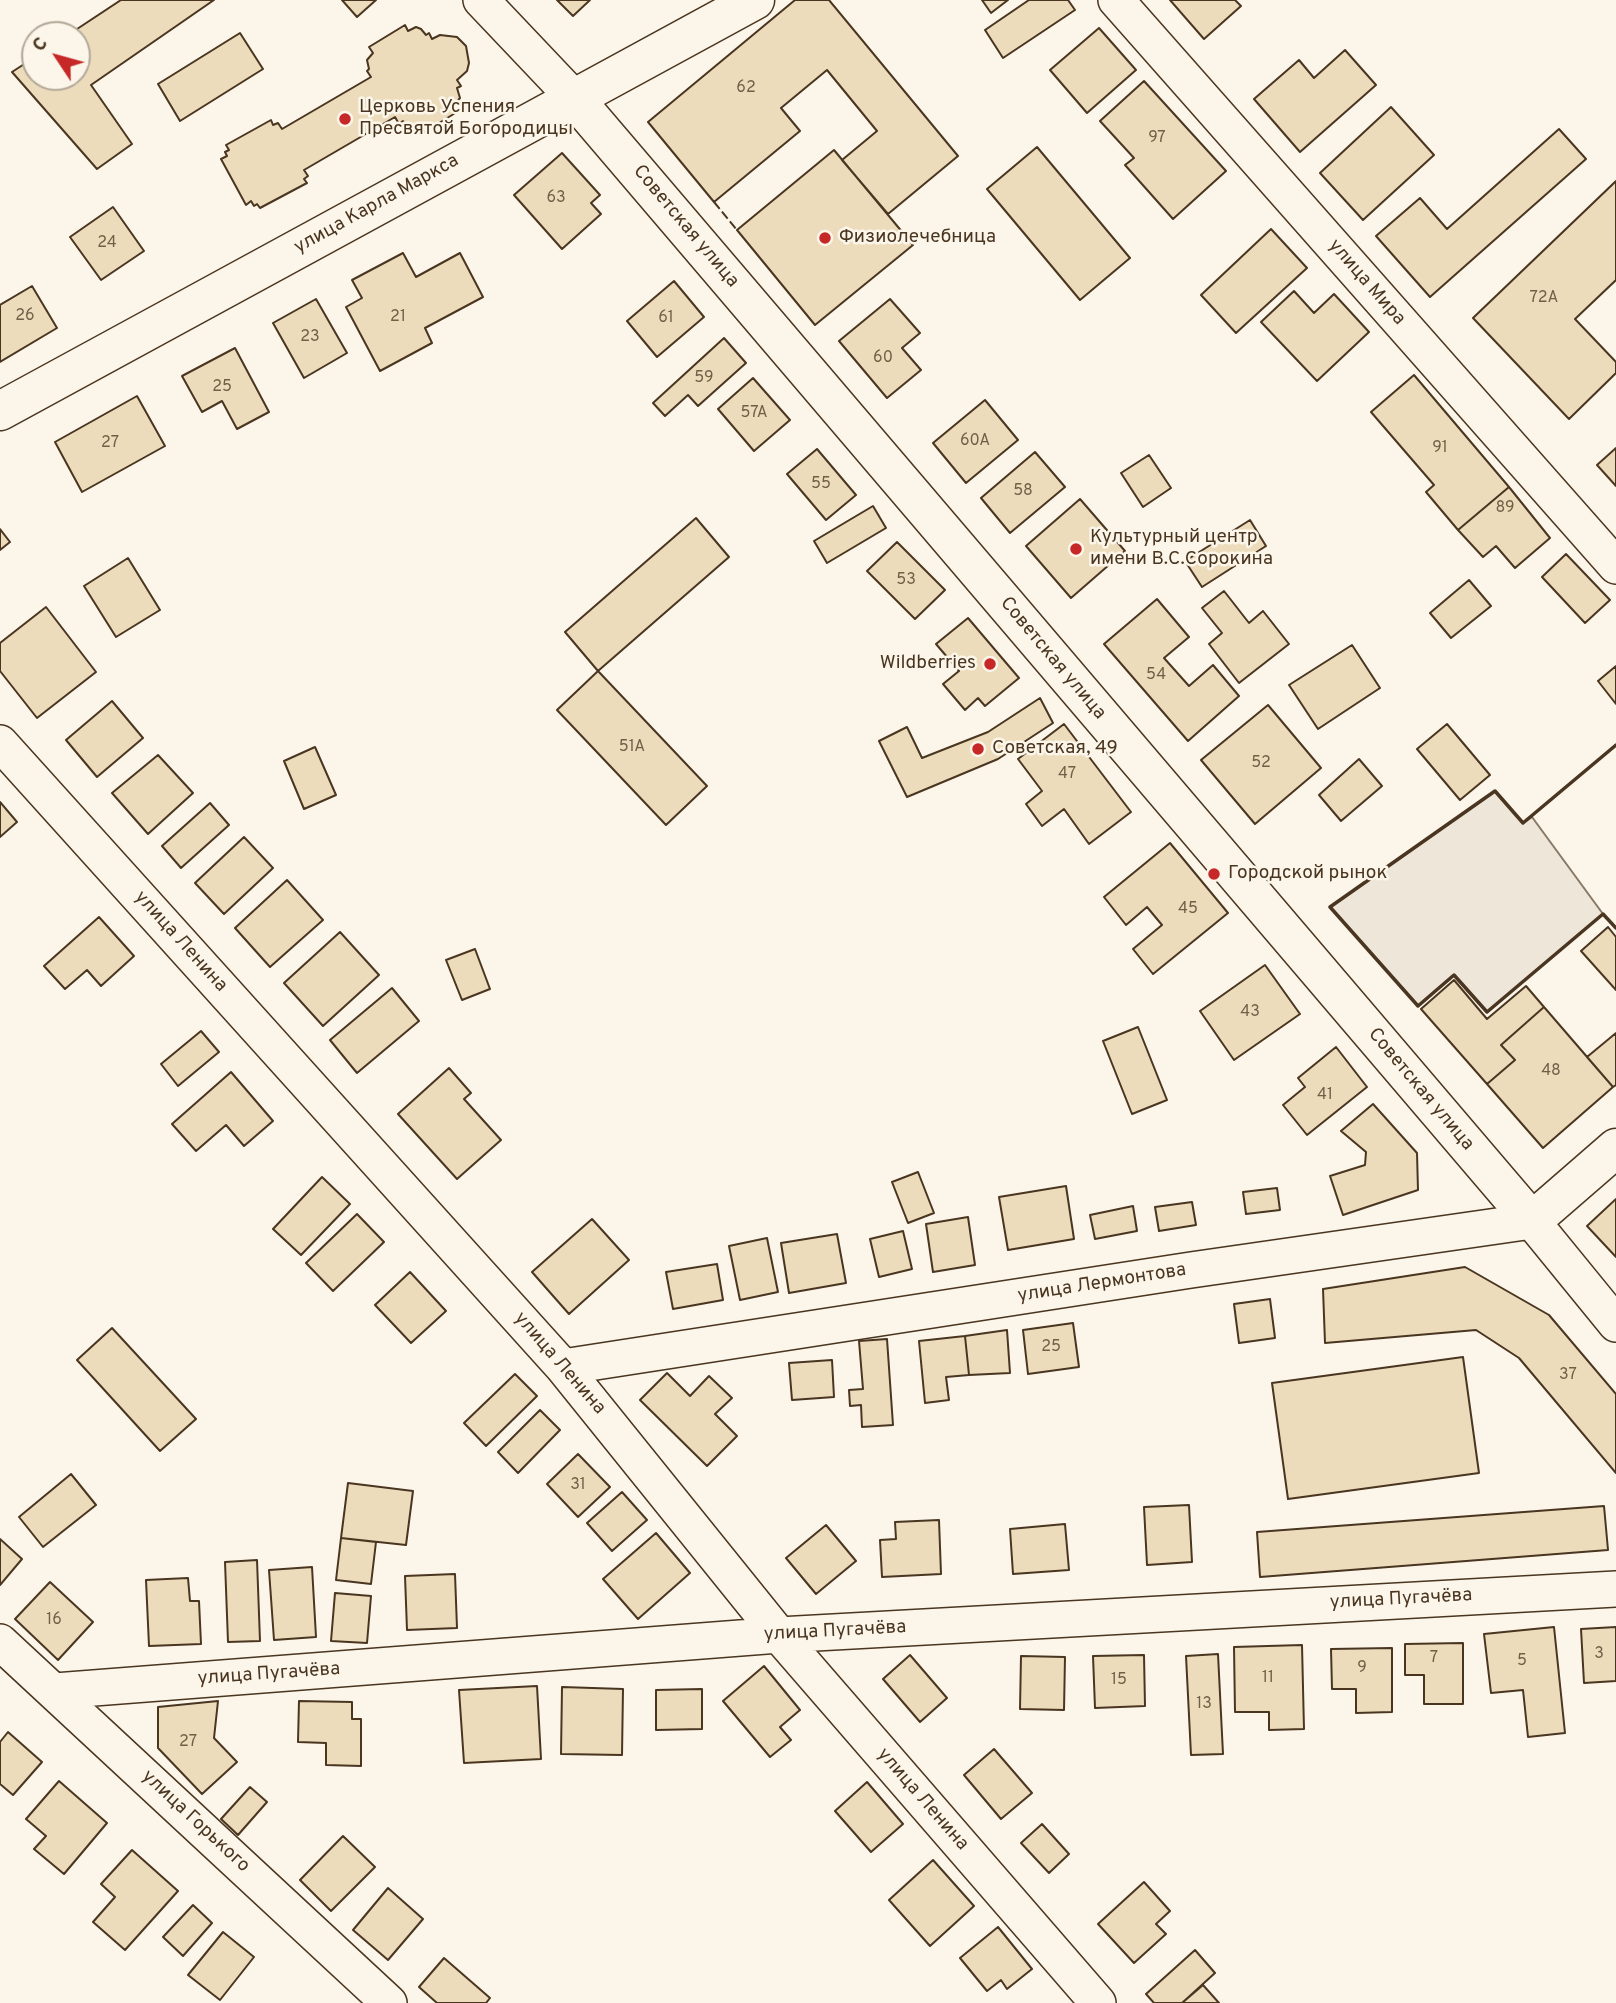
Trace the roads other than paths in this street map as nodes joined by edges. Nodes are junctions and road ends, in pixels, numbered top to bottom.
1 (481, 0) edge
2 (755, 0) edge
3 (1115, 0) edge
4 (574, 98) junction
5 (0, 411) edge
6 (1616, 566) edge
7 (0, 743) edge
8 (1616, 1148) edge
9 (1532, 1221) junction
10 (1616, 1324) edge
11 (563, 1367) junction
12 (1616, 1588) edge
13 (779, 1635) junction
14 (0, 1643) edge
15 (55, 1691) junction
16 (389, 2003) edge
17 (1098, 2003) edge

1 - 4 street, Советская улица
2 - 4 main road, улица Карла Маркса
3 - 6 street, улица Мира
4 - 5 main road, улица Карла Маркса
4 - 9 main road, Советская улица
7 - 11 street, улица Ленина
8 - 9 main road
9 - 10 street, Советская улица
9 - 11 street, улица Лермонтова
11 - 13 street, улица Ленина
12 - 13 street, улица Пугачёва
13 - 15 street, улица Пугачёва
13 - 17 street, улица Ленина
14 - 15 street, улица Горького
15 - 16 street, улица Горького

